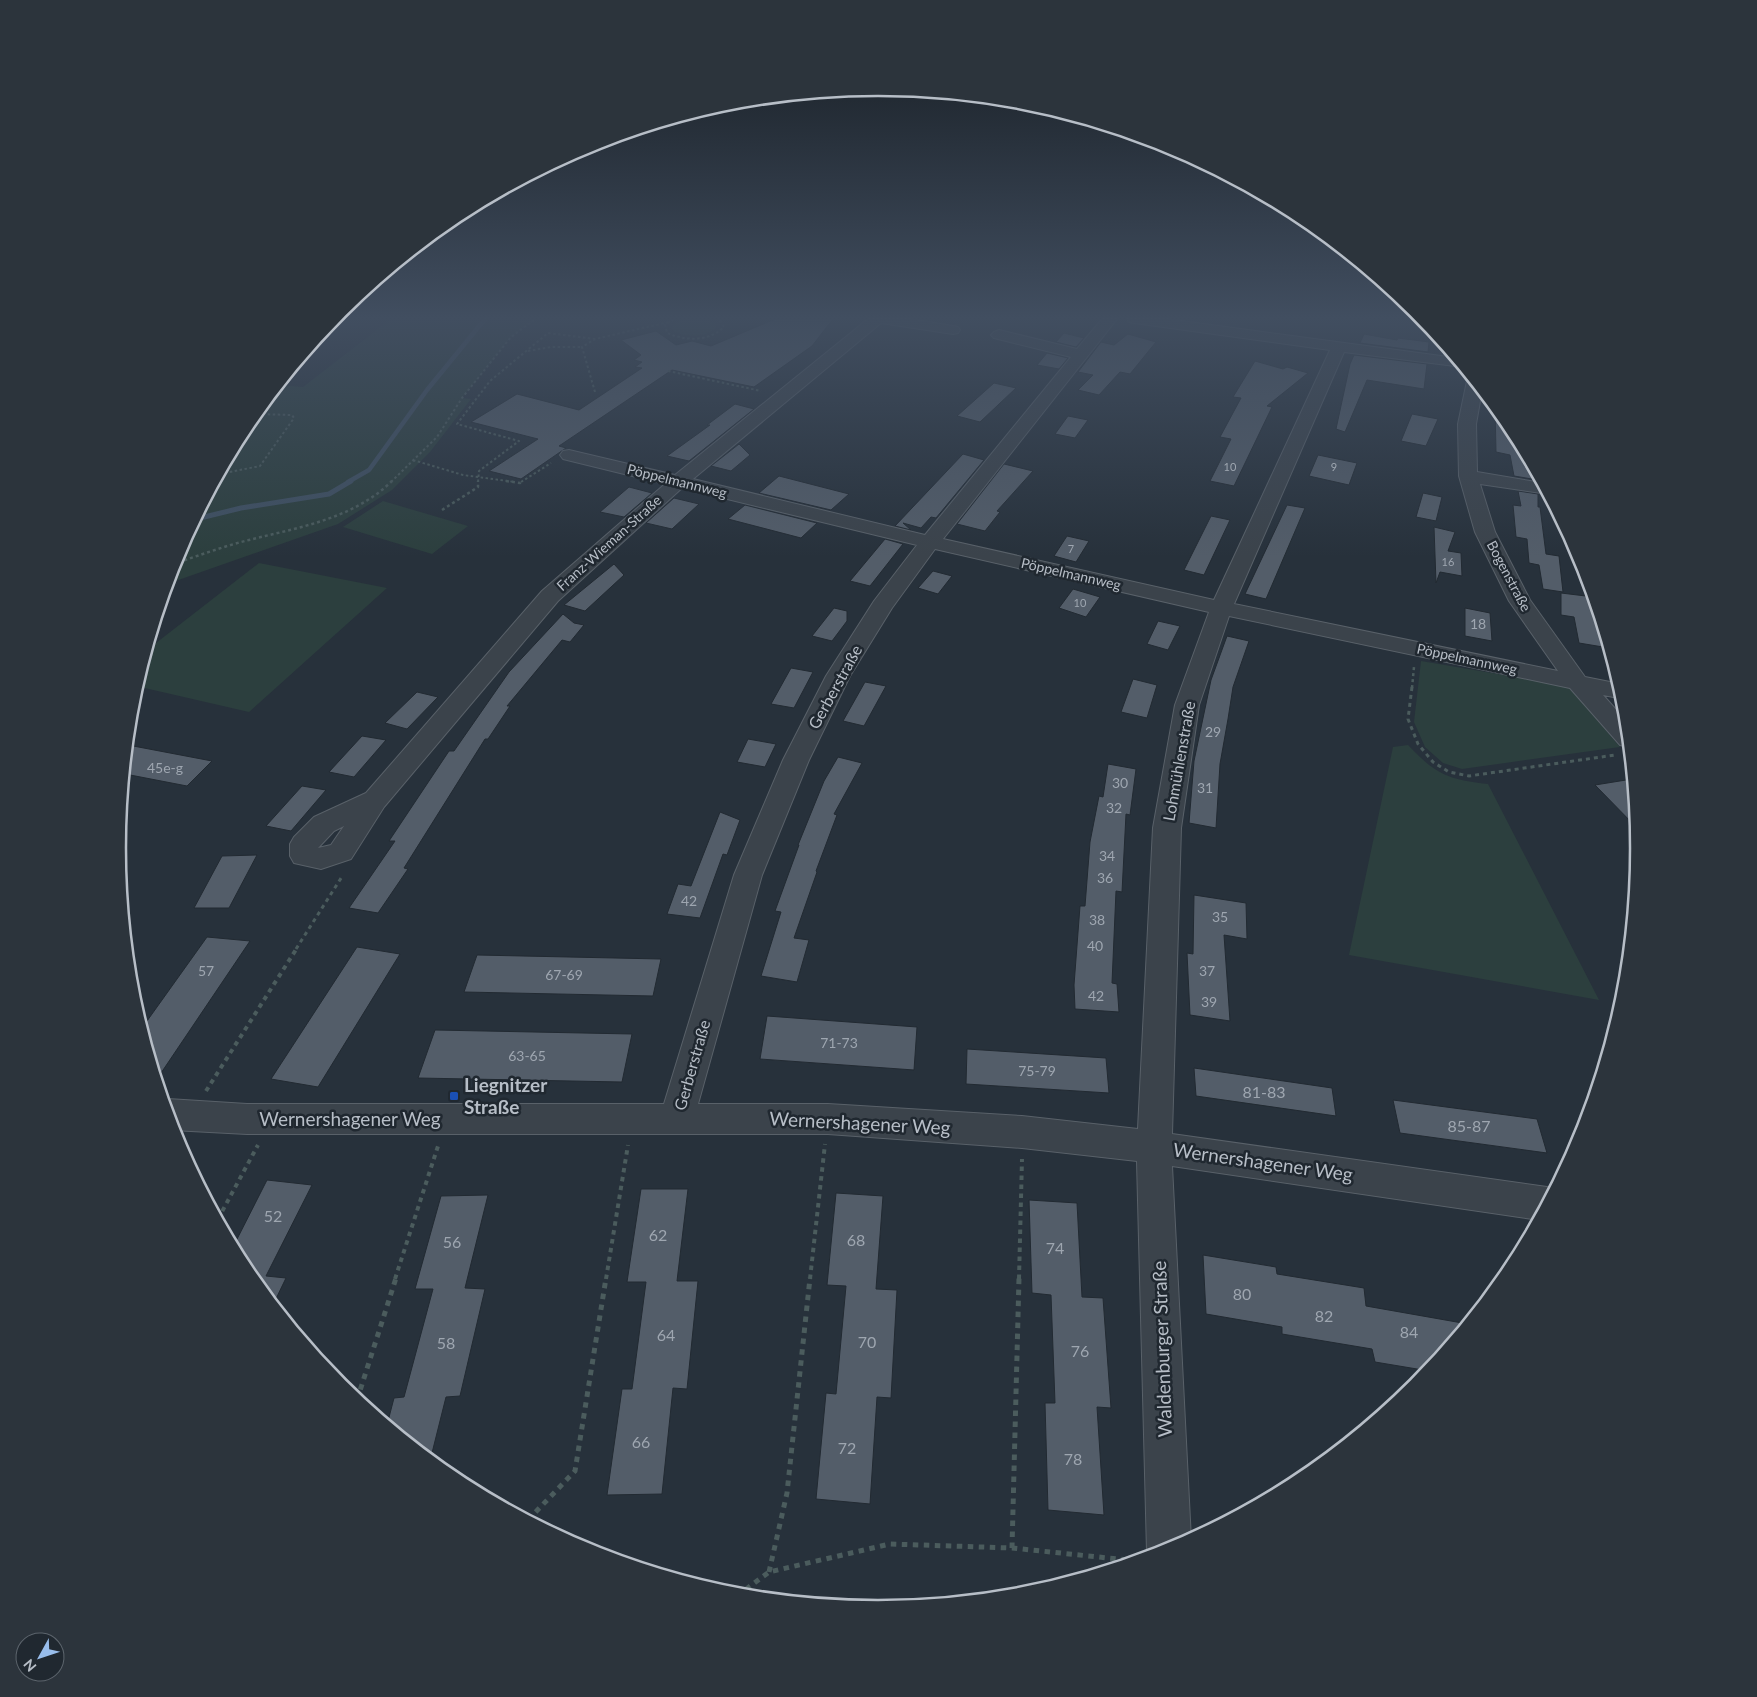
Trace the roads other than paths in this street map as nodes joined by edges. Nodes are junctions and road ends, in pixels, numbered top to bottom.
1 (780, 398) edge
2 (1047, 398) edge
3 (1315, 398) edge
4 (1472, 398) edge
5 (569, 454) road end
6 (1468, 476) junction
7 (679, 481) junction
8 (1538, 488) edge
9 (930, 542) junction
10 (1221, 608) junction
11 (1577, 682) junction
12 (1613, 690) edge
13 (1623, 744) edge
14 (375, 800) junction
15 (179, 1114) edge
16 (677, 1118) junction
17 (1154, 1146) junction
18 (1541, 1203) edge
19 (1169, 1542) edge

1 - 7 street, Franz-Wieman-Straße
2 - 9 street, Gerberstraße
3 - 10 street, Lohmühlenstraße
4 - 6 street, Bogenstraße
5 - 7 street, Pöppelmannweg
6 - 8 street
6 - 11 street, Bogenstraße
7 - 9 street, Pöppelmannweg
7 - 14 street, Franz-Wieman-Straße
9 - 10 street, Pöppelmannweg
9 - 16 street, Gerberstraße
10 - 11 street, Pöppelmannweg
10 - 17 street, Lohmühlenstraße
11 - 12 street, Pöppelmannweg
11 - 13 street, Bogenstraße
14 - 14 street, Franz-Wieman-Straße
15 - 16 street, Wernershagener Weg
16 - 17 street, Wernershagener Weg
17 - 18 street, Wernershagener Weg
17 - 19 street, Waldenburger Straße

